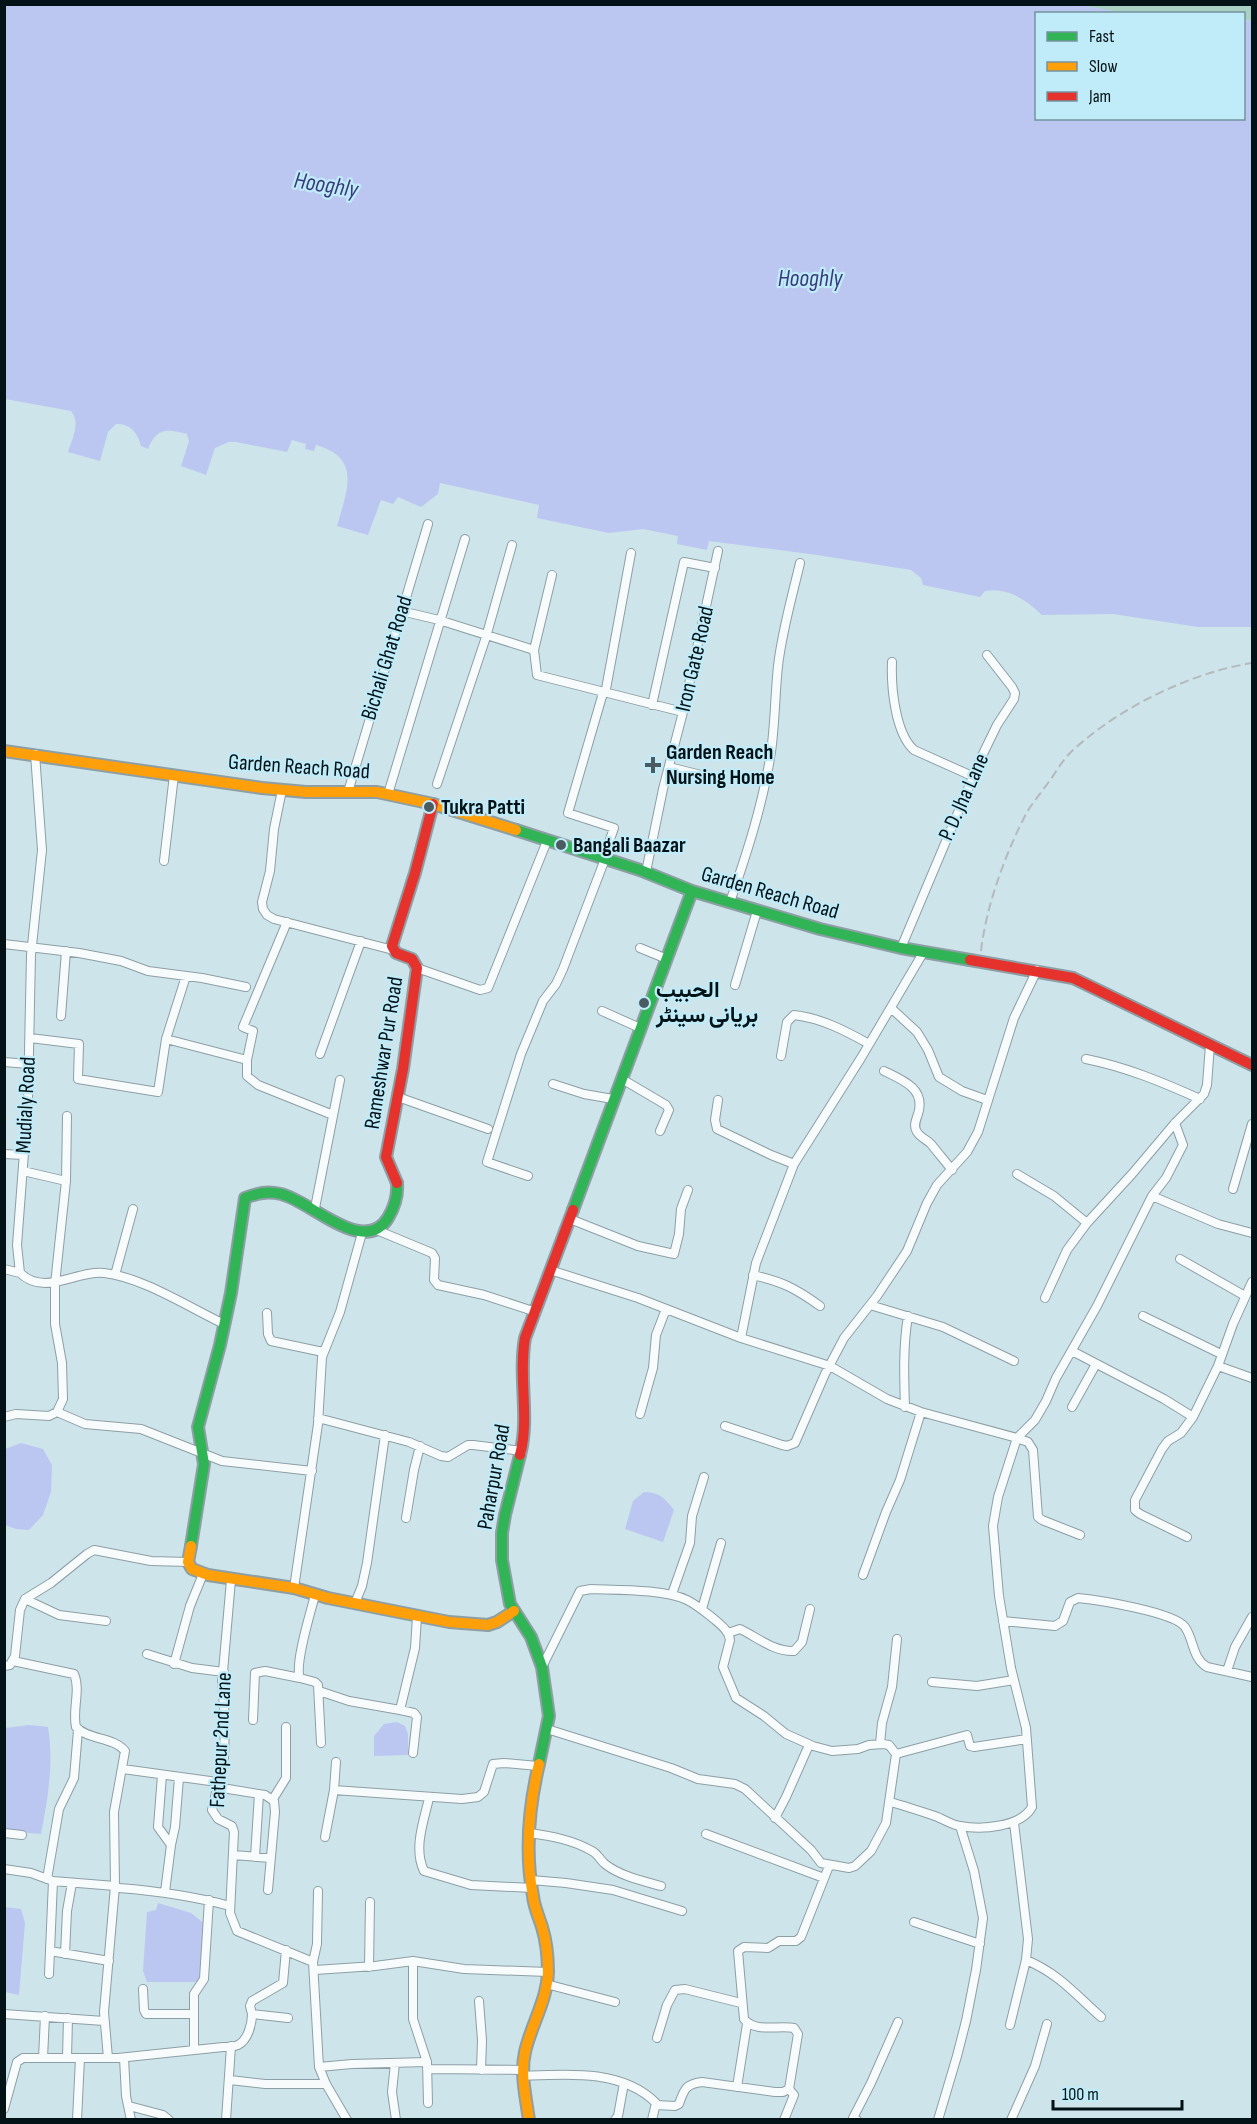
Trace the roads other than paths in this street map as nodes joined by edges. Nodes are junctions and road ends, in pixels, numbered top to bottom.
1 (428, 524) dead end
2 (465, 539) dead end
3 (512, 545) dead end
4 (718, 551) dead end
5 (631, 553) dead end
6 (800, 563) dead end
7 (715, 568) junction
8 (552, 575) dead end
9 (401, 611) junction
10 (439, 620) junction
11 (486, 637) junction
12 (534, 650) junction
13 (987, 654) dead end
14 (892, 662) dead end
15 (603, 693) junction
16 (652, 705) junction
17 (683, 712) junction
18 (4, 751) edge
19 (19, 753) junction
20 (35, 754) junction
21 (4, 758) edge
22 (669, 767) junction
23 (174, 775) junction
24 (972, 776) junction
25 (714, 778) dead end
26 (437, 784) dead end
27 (282, 790) junction
28 (348, 792) junction
29 (388, 794) junction
30 (433, 804) junction
31 (547, 841) junction
32 (604, 859) junction
33 (164, 861) dead end
34 (646, 872) junction
35 (692, 891) junction
36 (730, 902) junction
37 (757, 910) junction
38 (287, 922) junction
39 (361, 941) junction
40 (4, 944) edge
41 (32, 948) junction
42 (640, 948) dead end
43 (901, 948) junction
44 (393, 950) junction
45 (66, 951) junction
46 (923, 952) junction
47 (667, 959) junction
48 (417, 968) junction
49 (1037, 970) junction
50 (186, 976) junction
51 (735, 985) dead end
52 (246, 987) dead end
53 (891, 1008) junction
54 (602, 1011) dead end
55 (61, 1016) dead end
56 (640, 1028) junction
57 (30, 1038) junction
58 (166, 1039) junction
59 (869, 1044) junction
60 (1210, 1045) junction
61 (320, 1054) dead end
62 (781, 1056) dead end
63 (1086, 1059) dead end
64 (247, 1060) junction
65 (4, 1062) edge
66 (29, 1064) junction
67 (1252, 1065) edge
68 (884, 1071) dead end
69 (622, 1079) junction
70 (340, 1080) dead end
71 (553, 1084) dead end
72 (398, 1097) junction
73 (613, 1099) junction
74 (1200, 1099) junction
75 (718, 1100) dead end
76 (987, 1100) junction
77 (333, 1115) junction
78 (67, 1116) dead end
79 (1175, 1123) junction
80 (1252, 1124) edge
81 (488, 1129) dead end
82 (660, 1131) dead end
83 (4, 1154) edge
84 (23, 1155) junction
85 (794, 1164) junction
86 (952, 1170) junction
87 (23, 1171) junction
88 (1017, 1174) dead end
89 (528, 1176) dead end
90 (66, 1181) junction
91 (688, 1190) dead end
92 (1233, 1190) dead end
93 (1152, 1196) junction
94 (315, 1208) junction
95 (133, 1209) dead end
96 (570, 1219) junction
97 (1087, 1223) junction
98 (379, 1231) junction
99 (362, 1233) junction
100 (1252, 1233) edge
101 (1180, 1259) dead end
102 (4, 1269) edge
103 (550, 1270) junction
104 (20, 1273) junction
105 (115, 1275) junction
106 (753, 1275) junction
107 (1252, 1282) edge
108 (55, 1284) junction
109 (1245, 1296) junction
110 (1045, 1298) dead end
111 (870, 1305) junction
112 (820, 1306) dead end
113 (666, 1309) junction
114 (536, 1312) junction
115 (267, 1313) dead end
116 (908, 1316) junction
117 (1143, 1316) dead end
118 (224, 1324) junction
119 (741, 1338) junction
120 (1072, 1351) junction
121 (323, 1352) junction
122 (1221, 1354) junction
123 (1014, 1361) dead end
124 (1096, 1364) junction
125 (830, 1366) junction
126 (1218, 1366) junction
127 (1252, 1378) edge
128 (905, 1407) junction
129 (1072, 1407) dead end
130 (57, 1412) junction
131 (921, 1412) junction
132 (640, 1414) dead end
133 (4, 1417) edge
134 (1192, 1417) junction
135 (318, 1418) junction
136 (725, 1426) dead end
137 (385, 1435) junction
138 (1017, 1438) junction
139 (420, 1446) junction
140 (522, 1451) junction
141 (202, 1453) junction
142 (312, 1471) junction
143 (704, 1477) dead end
144 (406, 1518) dead end
145 (1080, 1535) dead end
146 (1187, 1537) dead end
147 (721, 1543) dead end
148 (188, 1562) junction
149 (203, 1574) junction
150 (863, 1575) dead end
151 (231, 1580) junction
152 (294, 1588) junction
153 (672, 1594) junction
154 (315, 1595) junction
155 (25, 1599) junction
156 (355, 1602) junction
157 (702, 1609) junction
158 (810, 1609) dead end
159 (514, 1611) junction
160 (417, 1617) junction
161 (1252, 1617) edge
162 (106, 1621) dead end
163 (1003, 1621) junction
164 (728, 1633) junction
165 (897, 1639) dead end
166 (147, 1653) dead end
167 (13, 1661) junction
168 (174, 1664) junction
169 (4, 1666) edge
170 (542, 1667) junction
171 (1227, 1671) junction
172 (224, 1672) junction
173 (1252, 1677) edge
174 (300, 1678) junction
175 (1014, 1680) junction
176 (932, 1682) dead end
177 (319, 1691) junction
178 (400, 1710) junction
179 (253, 1720) dead end
180 (286, 1727) dead end
181 (547, 1729) junction
182 (78, 1730) junction
183 (1027, 1739) junction
184 (321, 1743) dead end
185 (880, 1744) junction
186 (809, 1745) junction
187 (413, 1753) dead end
188 (896, 1754) junction
189 (336, 1762) dead end
190 (538, 1766) junction
191 (123, 1769) junction
192 (162, 1775) junction
193 (179, 1778) junction
194 (217, 1785) junction
195 (334, 1790) junction
196 (259, 1794) junction
197 (429, 1798) junction
198 (273, 1799) junction
199 (890, 1802) junction
200 (775, 1818) junction
201 (1014, 1823) junction
202 (960, 1826) junction
203 (4, 1833) edge
204 (530, 1833) junction
205 (706, 1834) dead end
206 (22, 1835) dead end
207 (325, 1837) dead end
208 (171, 1845) junction
209 (232, 1855) junction
210 (255, 1857) junction
211 (271, 1858) junction
212 (829, 1866) junction
213 (4, 1869) edge
214 (824, 1878) junction
215 (50, 1880) junction
216 (72, 1883) junction
217 (531, 1884) junction
218 (115, 1886) junction
219 (661, 1886) dead end
220 (268, 1890) dead end
221 (318, 1891) dead end
222 (165, 1892) junction
223 (209, 1900) junction
224 (370, 1902) dead end
225 (230, 1906) junction
226 (682, 1911) dead end
227 (914, 1922) dead end
228 (980, 1944) junction
229 (286, 1950) junction
230 (50, 1951) junction
231 (65, 1954) junction
232 (1026, 1960) junction
233 (109, 1961) junction
234 (413, 1961) junction
235 (314, 1966) junction
236 (369, 1966) junction
237 (548, 1972) junction
238 (49, 1974) dead end
239 (546, 1984) junction
240 (143, 1989) dead end
241 (479, 2001) dead end
242 (615, 2002) dead end
243 (741, 2003) junction
244 (4, 2014) edge
245 (193, 2014) junction
246 (252, 2014) junction
247 (45, 2016) junction
248 (1101, 2017) dead end
249 (68, 2018) junction
250 (288, 2018) dead end
251 (104, 2021) junction
252 (898, 2022) dead end
253 (747, 2024) junction
254 (1047, 2024) dead end
255 (1010, 2025) dead end
256 (657, 2038) dead end
257 (231, 2046) junction
258 (194, 2050) junction
259 (43, 2058) junction
260 (67, 2058) junction
261 (80, 2058) junction
262 (108, 2058) junction
263 (124, 2058) junction
264 (394, 2062) junction
265 (427, 2065) junction
266 (319, 2067) junction
267 (481, 2070) junction
268 (523, 2073) junction
269 (230, 2080) junction
270 (624, 2083) junction
271 (326, 2084) junction
272 (737, 2087) junction
273 (789, 2089) junction
274 (428, 2103) dead end
275 (656, 2105) junction
276 (129, 2106) junction
277 (4, 2109) edge
278 (77, 2120) edge
279 (131, 2120) edge
280 (169, 2120) edge
281 (226, 2120) edge
282 (347, 2120) edge
283 (396, 2120) edge
284 (529, 2120) edge
285 (615, 2120) edge
286 (652, 2120) edge
287 (784, 2120) edge
288 (857, 2120) edge
289 (938, 2120) edge
290 (1011, 2120) edge

1 - 9 street, Bichali Ghat Road
2 - 10 street
3 - 11 street
4 - 7 street, Iron Gate Road
5 - 15 street
6 - 36 street
7 - 16 street
7 - 17 street, Iron Gate Road
8 - 12 street
9 - 10 street
9 - 28 street, Bichali Ghat Road
10 - 11 street
10 - 29 street
11 - 12 street
11 - 26 street
12 - 15 street
13 - 24 street, P. D. Jha Lane
14 - 24 street
15 - 16 street
15 - 32 street
16 - 17 street
17 - 22 street, Iron Gate Road
18 - 19 street, Garden Reach Road
19 - 20 street, Garden Reach Road
19 - 21 street
20 - 23 street, Garden Reach Road
20 - 41 street, Mudialy Road
22 - 25 street
22 - 34 street, Iron Gate Road
23 - 27 street, Garden Reach Road
23 - 33 street
24 - 43 street, P. D. Jha Lane
27 - 28 street, Garden Reach Road
27 - 38 street
28 - 29 street, Garden Reach Road
29 - 30 street, Garden Reach Road
30 - 31 street, Garden Reach Road
30 - 44 street, Rameshwar Pur Road
31 - 32 street, Garden Reach Road
31 - 48 street
32 - 34 street, Garden Reach Road
32 - 89 street
34 - 35 street, Garden Reach Road
35 - 36 street, Garden Reach Road
35 - 47 street, Paharpur Road
36 - 37 street, Garden Reach Road
37 - 43 street, Garden Reach Road
37 - 51 street
38 - 39 street
38 - 64 street
39 - 44 street
39 - 61 street
40 - 41 street
41 - 45 street
41 - 57 street, Mudialy Road
42 - 47 street
43 - 46 street, Garden Reach Road
44 - 48 street, Rameshwar Pur Road
45 - 50 street
45 - 55 street
46 - 49 street, Garden Reach Road
46 - 53 street
47 - 56 street, Paharpur Road
48 - 72 street, Rameshwar Pur Road
49 - 60 street, Garden Reach Road
49 - 76 street
50 - 52 street
50 - 58 street
53 - 59 street
53 - 76 street
54 - 56 street
56 - 69 street, Paharpur Road
57 - 58 street
57 - 66 street, Mudialy Road
58 - 64 street
59 - 62 street
59 - 85 street
60 - 67 street, Garden Reach Road
60 - 74 street
63 - 74 street
64 - 77 street
65 - 66 street
66 - 84 street, Mudialy Road
68 - 86 street
69 - 73 street, Paharpur Road
69 - 82 street
70 - 77 street
71 - 73 street
72 - 81 street
72 - 98 street, Rameshwar Pur Road
73 - 96 street, Paharpur Road
74 - 79 street
75 - 85 street
76 - 86 street
77 - 94 street
78 - 90 street
79 - 93 street
79 - 97 street
80 - 92 street
83 - 84 street
84 - 87 street, Mudialy Road
85 - 106 street
86 - 111 street
87 - 90 street
87 - 104 street, Mudialy Road
88 - 97 street
90 - 108 street
91 - 96 street
93 - 100 street
93 - 120 street
94 - 99 street
94 - 118 street
95 - 105 street
96 - 103 street, Paharpur Road
97 - 110 street
98 - 99 street
98 - 114 street
99 - 121 street
101 - 109 street
102 - 104 street
103 - 113 street
103 - 114 street, Paharpur Road
104 - 108 street
105 - 108 street
105 - 118 street
106 - 112 street
106 - 119 street
107 - 109 street
108 - 130 street
109 - 122 street
111 - 116 street
111 - 125 street
113 - 119 street
113 - 132 street
114 - 140 street, Paharpur Road
115 - 121 street
116 - 123 street
116 - 128 street
117 - 122 street
118 - 141 street
119 - 125 street
120 - 124 street
120 - 138 street
121 - 135 street
122 - 126 street
124 - 129 street
124 - 134 street
125 - 128 street
125 - 136 street
126 - 127 street
126 - 134 street
128 - 131 street
130 - 133 street
130 - 141 street
131 - 138 street
131 - 150 street
134 - 146 street
135 - 137 street
135 - 142 street
137 - 139 street
137 - 156 street
138 - 145 street
138 - 163 street
139 - 140 street
139 - 144 street
140 - 159 street, Paharpur Road
141 - 142 street
141 - 148 street
142 - 152 street
143 - 153 street
147 - 157 street
148 - 149 street
148 - 155 street
149 - 151 street
149 - 168 street
151 - 152 street
151 - 172 street, Fathepur 2nd Lane
152 - 154 street
153 - 157 street
153 - 170 street
154 - 156 street
154 - 174 street
155 - 162 street
155 - 167 street
156 - 160 street
157 - 164 street
158 - 164 street
159 - 160 street
159 - 170 street, Paharpur Road
160 - 178 street
161 - 171 street
163 - 171 street
163 - 175 street
164 - 186 street
165 - 185 street
166 - 168 street
167 - 169 street
167 - 182 street
168 - 172 street
170 - 181 street, Paharpur Road
171 - 173 street
172 - 194 street, Fathepur 2nd Lane
174 - 177 street
174 - 179 street
175 - 176 street
175 - 183 street
177 - 178 street
177 - 184 street
178 - 187 street
180 - 198 street
181 - 190 street, Paharpur Road
181 - 200 street
182 - 191 street
182 - 215 street
183 - 188 street
183 - 201 street
185 - 186 street
185 - 188 street
186 - 200 street
188 - 199 street
189 - 195 street
190 - 197 street
190 - 204 street, Paharpur Road
191 - 192 street
191 - 218 street
192 - 193 street
192 - 208 street
193 - 194 street
193 - 208 street
194 - 196 street
194 - 209 street, Fathepur 2nd Lane
195 - 197 street
195 - 207 street
196 - 198 street
196 - 210 street
197 - 217 street
198 - 211 street
199 - 202 street
199 - 212 street
200 - 212 street
201 - 202 street
201 - 232 street
202 - 228 street
203 - 206 street
204 - 217 street, Paharpur Road
204 - 219 street
205 - 214 street
208 - 222 street
209 - 210 street
209 - 225 street, Fathepur 2nd Lane
210 - 211 street
211 - 220 street
212 - 214 street
213 - 215 street
214 - 243 street
215 - 216 street
215 - 230 street
216 - 218 street
216 - 231 street
217 - 226 street
217 - 237 street, Paharpur Road
218 - 222 street
218 - 233 street
221 - 235 street
222 - 223 street
223 - 225 street
223 - 245 street
224 - 236 street
225 - 229 street, Fathepur 2nd Lane
227 - 228 street
228 - 289 street
229 - 235 street, Fathepur 2nd Lane
229 - 246 street
230 - 231 street
230 - 238 street
231 - 233 street
232 - 248 street
232 - 255 street
233 - 251 street
234 - 236 street
234 - 237 street
234 - 265 street
235 - 236 street
235 - 266 street
237 - 239 street, Paharpur Road
239 - 242 street
239 - 268 street, Paharpur Road
240 - 245 street
241 - 267 street
243 - 253 street
243 - 256 street
244 - 247 street
245 - 258 street
246 - 250 street
246 - 257 street
247 - 249 street
247 - 259 street
249 - 251 street
249 - 260 street
251 - 262 street
252 - 288 street
253 - 272 street
253 - 273 street
254 - 290 street
257 - 258 street
257 - 269 street
258 - 263 street
259 - 260 street
259 - 277 street
260 - 261 street
261 - 262 street
261 - 278 street
262 - 263 street
263 - 276 street
264 - 265 street
264 - 266 street
264 - 283 street
265 - 267 street
265 - 274 street
266 - 271 street
267 - 268 street
268 - 270 street
268 - 284 street, Paharpur Road
269 - 271 street
269 - 281 street
270 - 275 street
270 - 285 street
271 - 282 street
272 - 273 street
272 - 275 street
273 - 287 street
275 - 286 street
276 - 279 street
276 - 280 street

